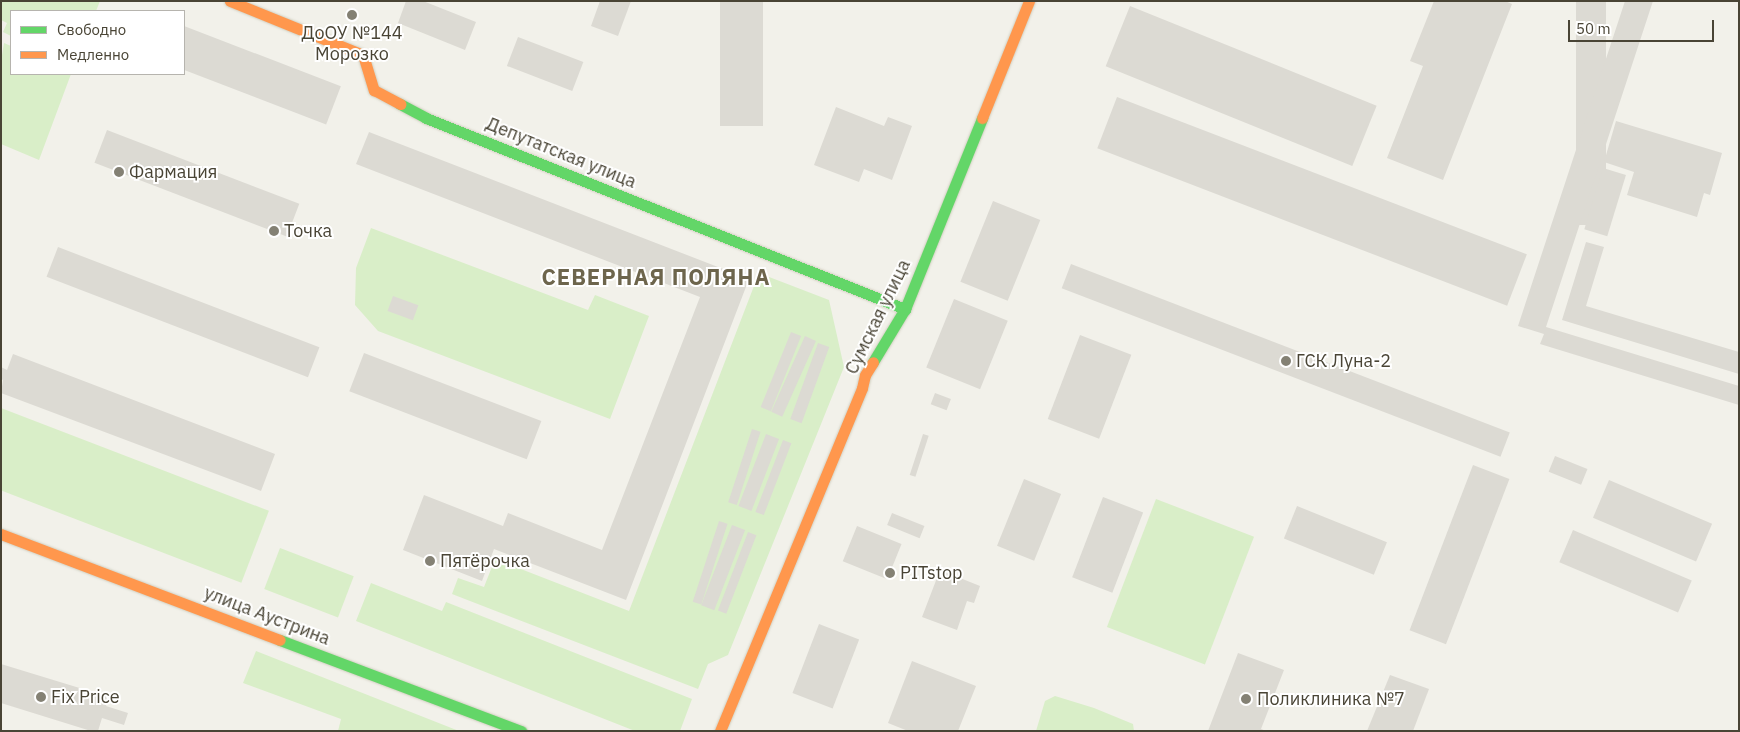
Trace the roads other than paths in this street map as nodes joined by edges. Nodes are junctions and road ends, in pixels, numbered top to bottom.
1 (230, 1) edge
2 (1029, 1) edge
3 (905, 309) junction
4 (1, 534) edge
5 (521, 731) edge
6 (720, 731) edge

1 - 3 street, Депутатская улица
2 - 3 street, Сумская улица
3 - 6 street, Сумская улица
4 - 5 street, улица Аустрина

